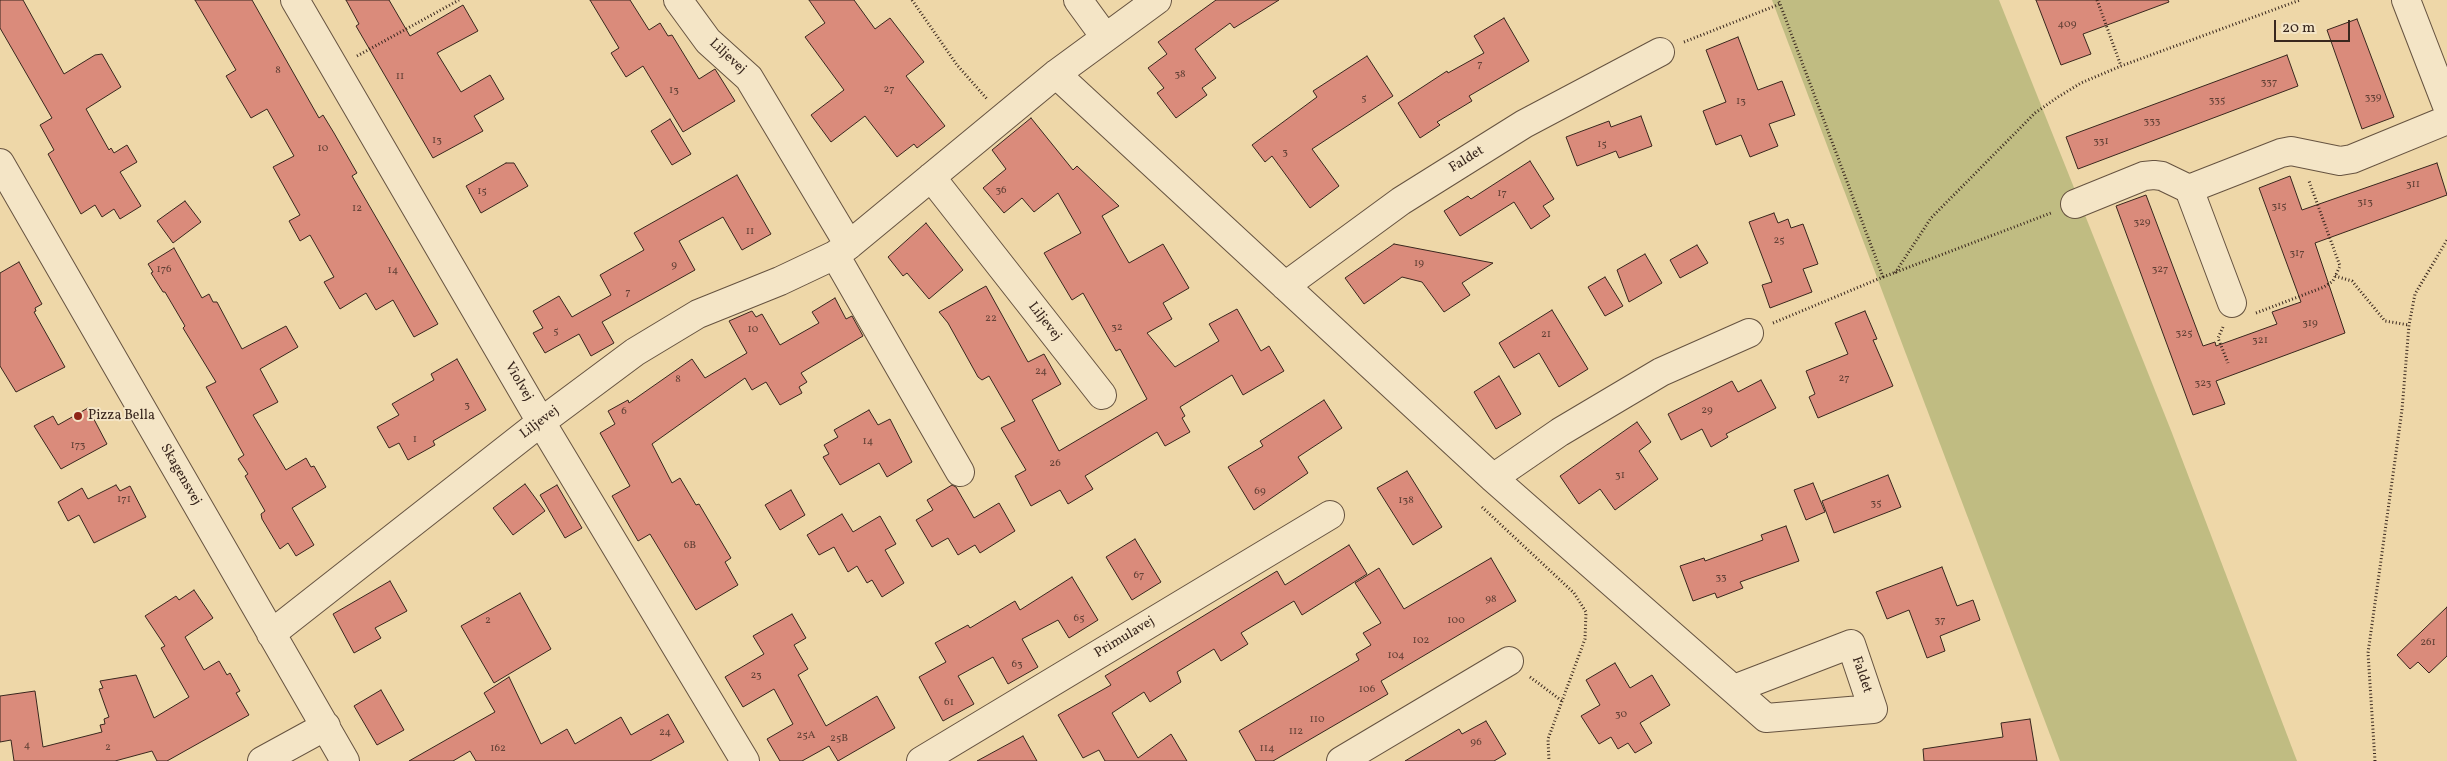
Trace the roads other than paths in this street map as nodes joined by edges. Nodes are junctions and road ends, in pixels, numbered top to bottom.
1 (295, 0) edge
2 (678, 0) edge
3 (1078, 0) edge
4 (1157, 0) edge
5 (2406, 0) edge
6 (1105, 37) junction
7 (1660, 52) road end
8 (1056, 74) junction
9 (2445, 92) edge
10 (2447, 120) edge
11 (0, 163) edge
12 (931, 177) junction
13 (2189, 189) junction
14 (2076, 204) road end
15 (842, 250) junction
16 (1285, 286) junction
17 (2237, 314) road end
18 (1749, 333) road end
19 (1102, 395) dead end
20 (541, 422) junction
21 (960, 472) dead end
22 (1494, 478) junction
23 (1330, 515) dead end
24 (271, 634) junction
25 (1509, 661) road end
26 (1734, 689) dead end
27 (326, 726) junction
28 (262, 761) edge
29 (344, 761) edge
30 (745, 761) edge
31 (921, 761) edge
32 (1341, 761) edge

1 - 20 street, Violvej
2 - 15 street, Liljevej
3 - 6 street
4 - 6 street, Liljevej
5 - 9 street
6 - 8 street, Liljevej
7 - 16 street, Faldet
8 - 12 street, Liljevej
8 - 16 street
10 - 13 street
11 - 24 street, Skagensvej
12 - 15 street, Liljevej
12 - 19 street, Liljevej
13 - 14 street
13 - 17 street
15 - 20 street, Liljevej
15 - 21 street, Liljevej
16 - 22 street
18 - 22 street
20 - 24 street, Liljevej
20 - 30 street, Violvej
22 - 26 street
23 - 31 street, Primulavej
24 - 27 street, Skagensvej
25 - 32 street
27 - 28 street
27 - 29 street, Skagensvej

